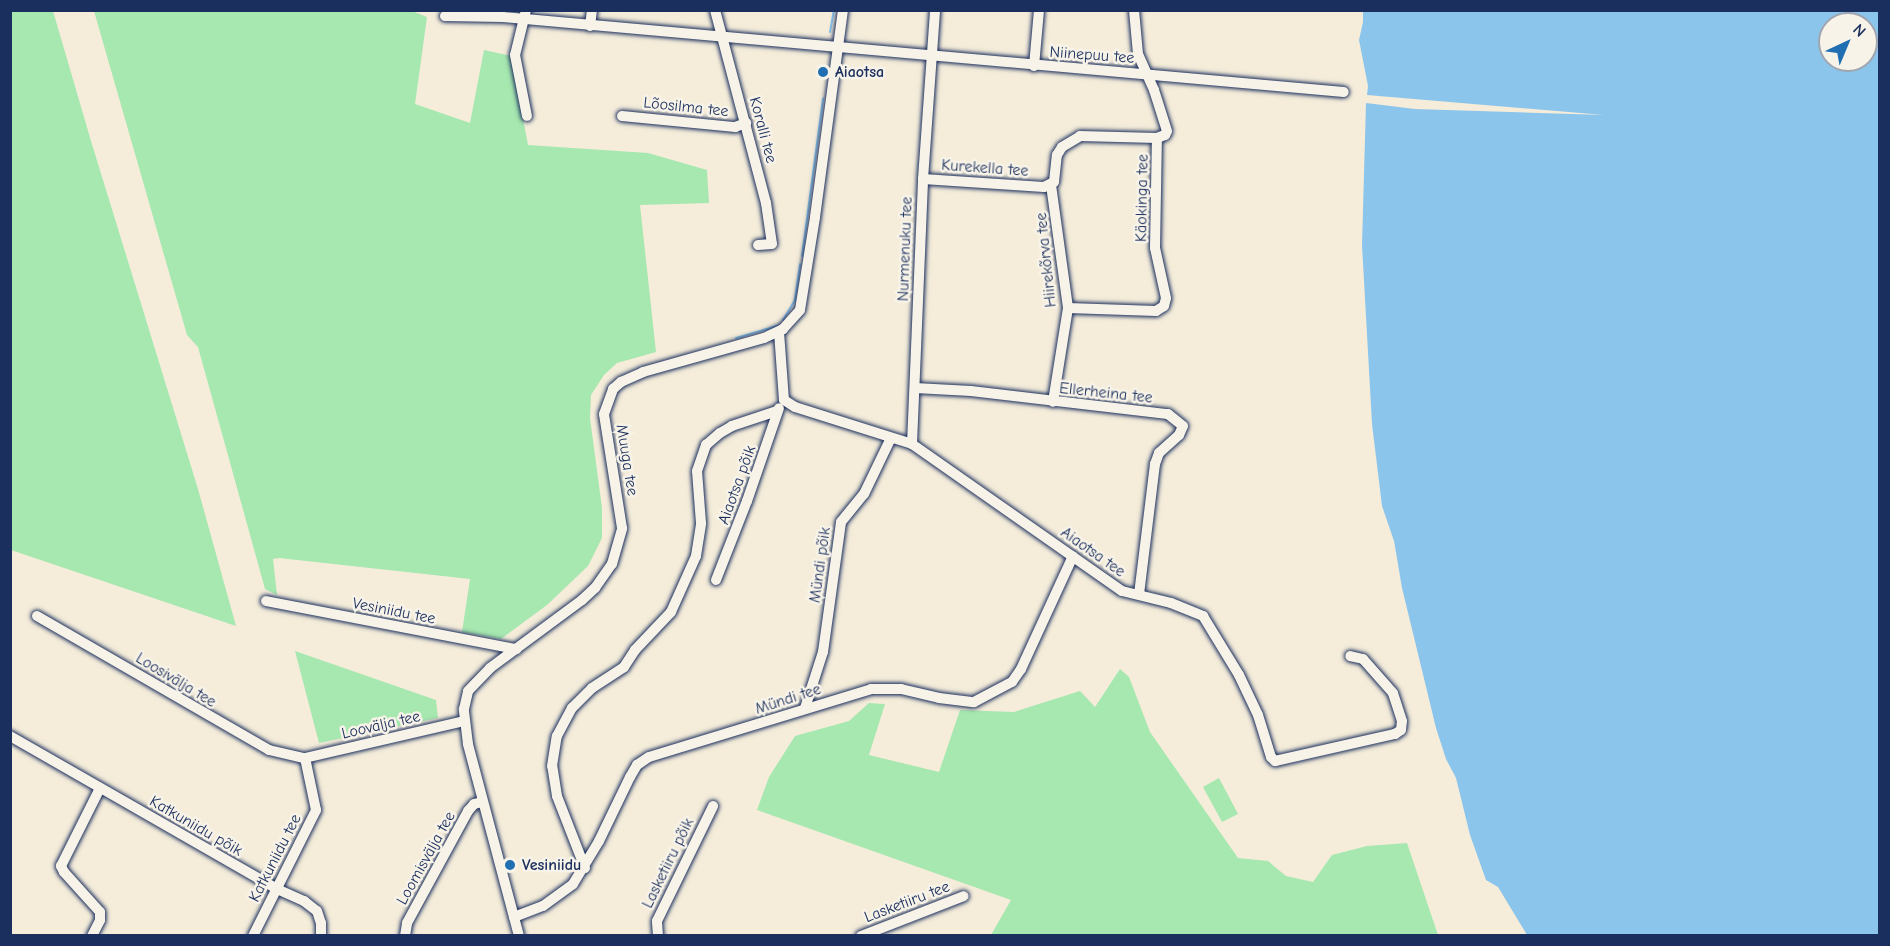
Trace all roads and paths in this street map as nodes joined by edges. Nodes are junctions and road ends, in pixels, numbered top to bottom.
1 (592, 10) edge
2 (715, 10) edge
3 (843, 10) edge
4 (935, 10) edge
5 (1039, 10) edge
6 (1134, 10) edge
7 (445, 15) dead end
8 (526, 15) edge
9 (590, 26) junction
10 (722, 36) junction
11 (838, 46) junction
12 (930, 56) junction
13 (1034, 66) junction
14 (1147, 74) junction
15 (1344, 92) dead end
16 (527, 116) dead end
17 (622, 116) dead end
18 (746, 123) junction
19 (1157, 138) junction
20 (923, 179) junction
21 (1051, 185) junction
22 (758, 244) dead end
23 (1068, 308) junction
24 (779, 332) junction
25 (915, 388) junction
26 (784, 400) junction
27 (1053, 402) junction
28 (777, 411) junction
29 (891, 438) junction
30 (912, 444) junction
31 (1073, 556) junction
32 (716, 580) dead end
33 (1139, 594) junction
34 (266, 601) dead end
35 (38, 616) dead end
36 (516, 648) junction
37 (1350, 656) dead end
38 (806, 708) junction
39 (464, 721) junction
40 (10, 736) edge
41 (305, 758) junction
42 (100, 788) junction
43 (482, 802) junction
44 (713, 806) dead end
45 (585, 868) junction
46 (277, 889) junction
47 (964, 896) dead end
48 (514, 917) junction
49 (92, 936) edge
50 (253, 936) edge
51 (321, 936) edge
52 (405, 936) edge
53 (519, 936) edge
54 (658, 936) edge
55 (861, 936) edge

1 - 9 street
2 - 10 street, Koralli tee
3 - 11 street
4 - 12 street, Nurmenuku tee
5 - 13 street
6 - 14 street
7 - 8 street, Niinepuu tee
8 - 9 street, Niinepuu tee
8 - 16 street
9 - 10 street, Niinepuu tee
10 - 11 street, Niinepuu tee
10 - 18 street, Koralli tee
11 - 12 street, Niinepuu tee
11 - 24 street
12 - 13 street, Niinepuu tee
12 - 20 street, Nurmenuku tee
13 - 14 street, Niinepuu tee
14 - 15 street, Niinepuu tee
14 - 19 street, Käokinga tee
17 - 18 street, Lõosilma tee
18 - 22 street, Koralli tee
19 - 21 street, Kurekella tee
19 - 23 street, Käokinga tee
20 - 21 street, Kurekella tee
20 - 25 street, Nurmenuku tee
21 - 23 street, Hiirekõrva tee
23 - 27 street, Hiirekõrva tee
24 - 26 street
24 - 36 street, Muuga tee
25 - 27 street, Ellerheina tee
25 - 30 street, Nurmenuku tee
26 - 28 street, Aiaotsa põik
26 - 29 street, Aiaotsa tee
27 - 33 street, Ellerheina tee
28 - 32 street, Aiaotsa põik
28 - 45 street
29 - 30 street, Aiaotsa tee
29 - 38 street, Mündi põik
30 - 31 street, Aiaotsa tee
31 - 33 street, Aiaotsa tee
31 - 38 street, Mündi tee
33 - 37 street, Aiaotsa tee
34 - 36 street, Vesiniidu tee
35 - 41 street, Loosivälja tee
36 - 39 street, Muuga tee
38 - 45 street, Mündi tee
39 - 41 street, Loovälja tee
39 - 43 street, Muuga tee
40 - 42 street, Katkuniidu põik
41 - 46 street, Katkuniidu tee
42 - 46 street, Katkuniidu põik
42 - 49 street
43 - 48 street, Muuga tee
43 - 52 street, Loomisvälja tee
44 - 54 street, Lasketiiru põik
45 - 48 street, Mündi tee
46 - 50 street, Katkuniidu tee
46 - 51 street, Katkuniidu põik
47 - 55 street, Lasketiiru tee
48 - 53 street, Muuga tee

